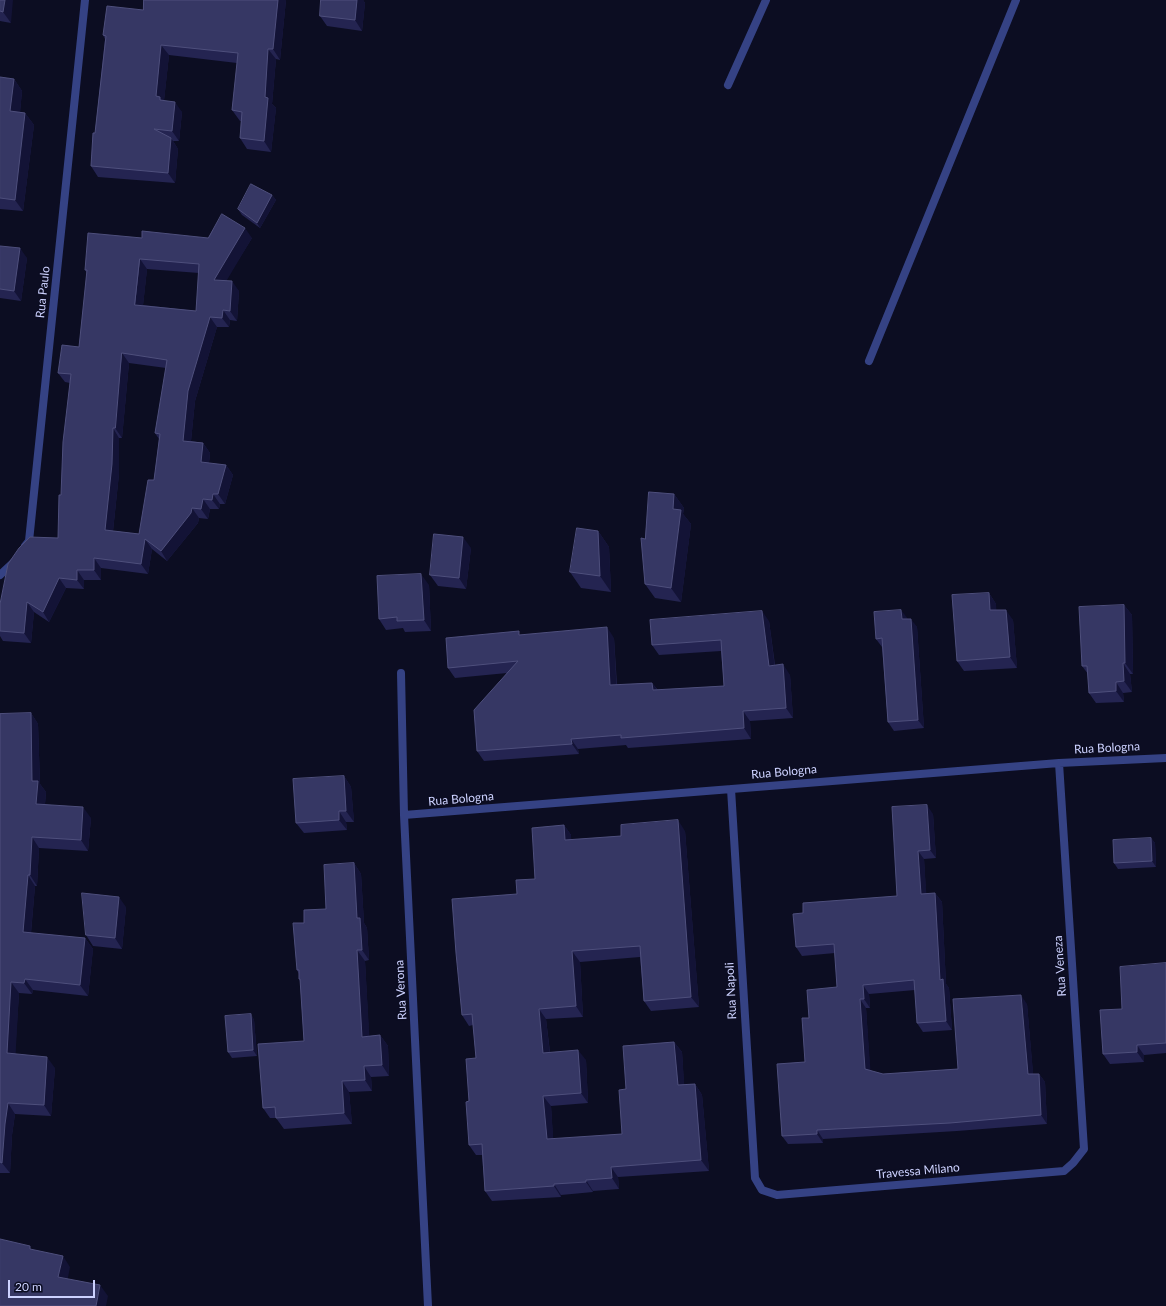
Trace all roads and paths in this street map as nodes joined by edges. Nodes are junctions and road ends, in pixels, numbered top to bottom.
1 (85, 0) edge
2 (766, 0) edge
3 (1016, 0) edge
4 (728, 85) dead end
5 (869, 361) dead end
6 (0, 575) edge
7 (401, 673) dead end
8 (1166, 758) edge
9 (1059, 763) junction
10 (731, 789) junction
11 (404, 815) junction
12 (1073, 1163) joint
13 (762, 1190) joint
14 (428, 1306) edge

1 - 6 street, Rua Paulo
2 - 4 street
3 - 5 street
7 - 11 street, Rua Verona
8 - 9 street, Rua Bologna
9 - 10 street, Rua Bologna
9 - 12 street, Rua Veneza
10 - 11 street, Rua Bologna
10 - 13 street, Rua Napoli
11 - 14 street, Rua Verona
12 - 13 street, Travessa Milano

